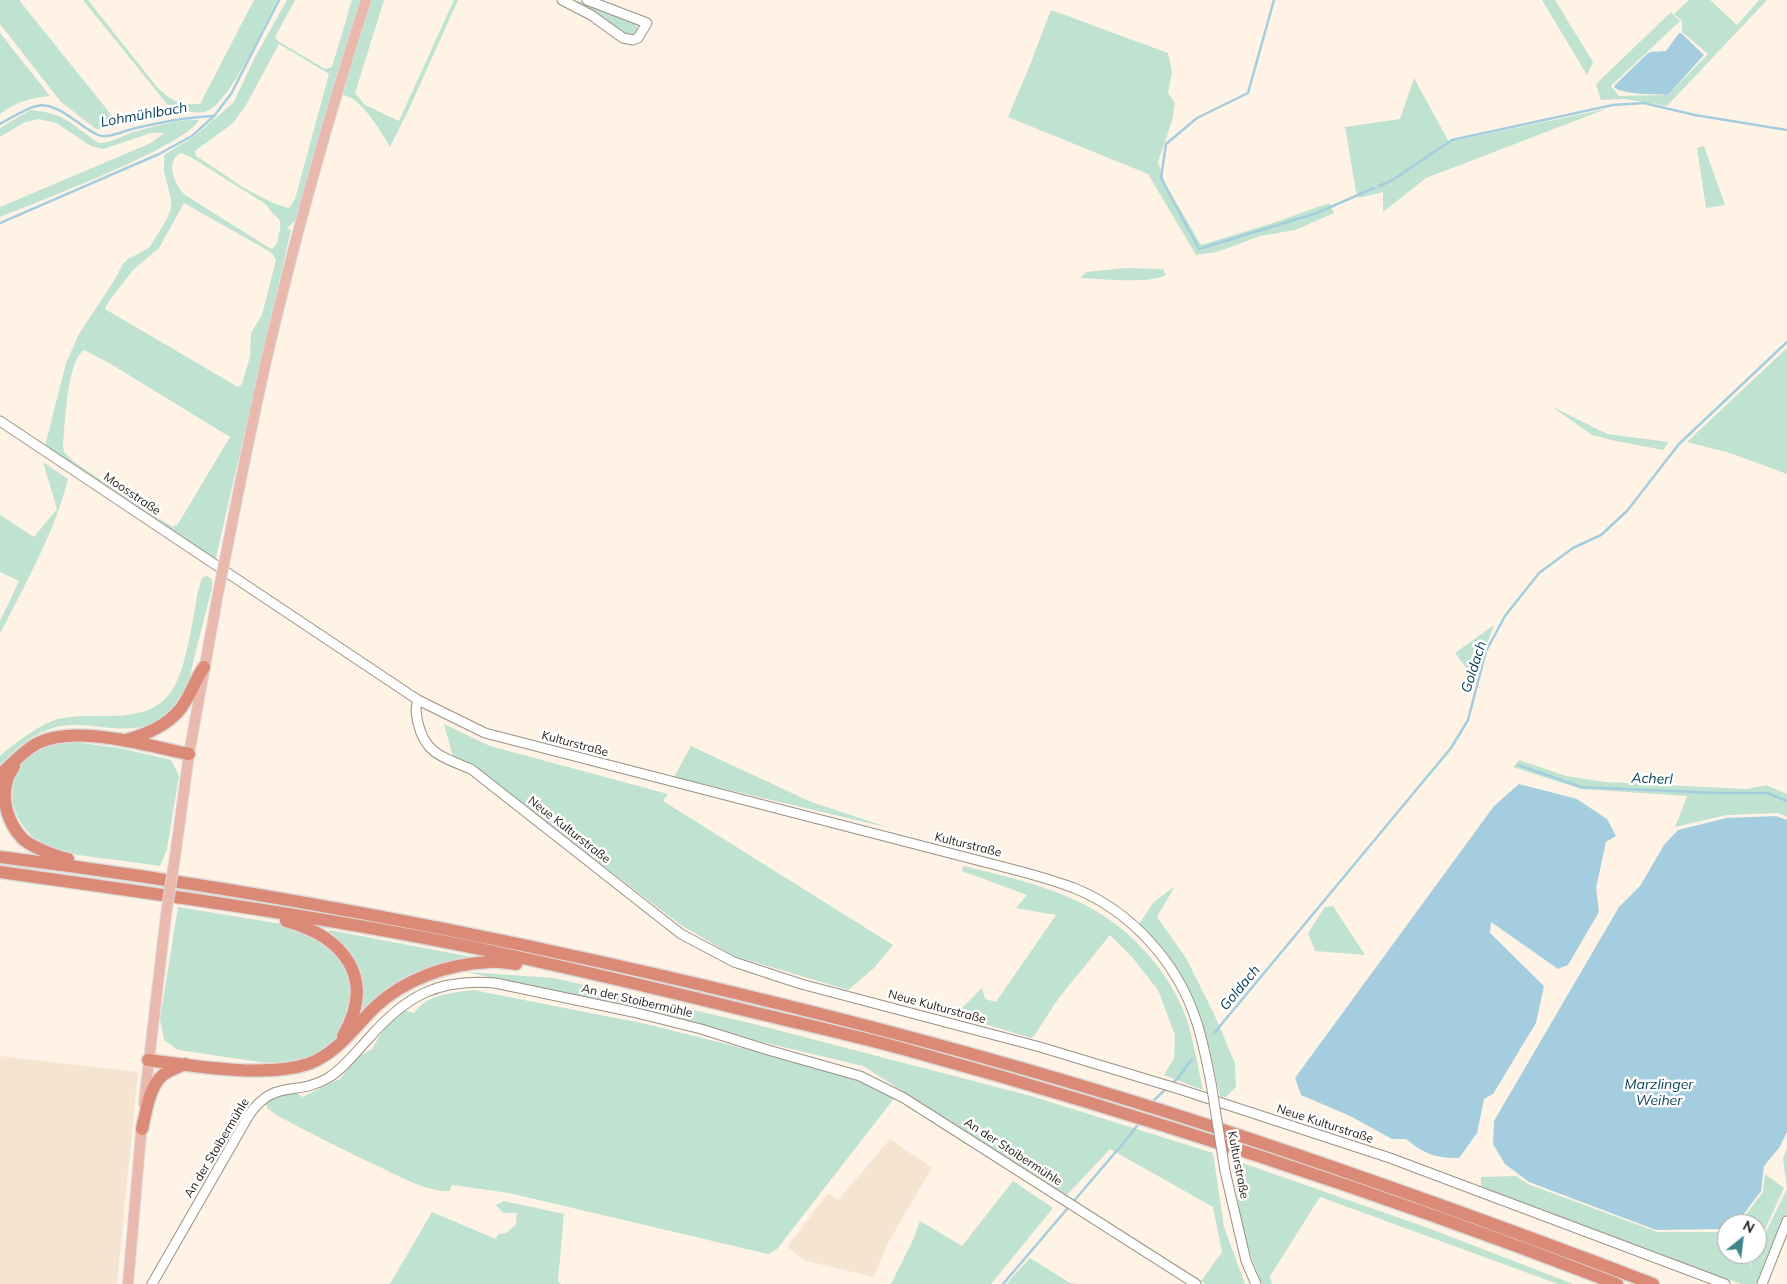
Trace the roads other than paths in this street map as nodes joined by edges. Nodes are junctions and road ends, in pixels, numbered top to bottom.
1 (366, 0) edge
2 (562, 0) edge
3 (587, 0) edge
4 (0, 421) edge
5 (204, 667) junction
6 (418, 700) junction
7 (123, 740) junction
8 (189, 754) junction
9 (18, 759) junction
10 (0, 775) edge
11 (0, 858) edge
12 (94, 869) junction
13 (0, 872) edge
14 (260, 909) junction
15 (564, 968) junction
16 (338, 1044) junction
17 (148, 1060) junction
18 (184, 1064) junction
19 (142, 1130) junction
20 (1787, 1221) edge
21 (128, 1284) edge
22 (152, 1284) edge
23 (1196, 1284) edge
24 (1256, 1284) edge
25 (1617, 1284) edge
26 (1653, 1284) edge
27 (1725, 1284) edge
28 (1762, 1284) edge

1 - 5 main road, bridge
2 - 3 street
4 - 6 street, Moosstraße
5 - 7 highway
5 - 8 main road
6 - 24 street, Kulturstraße, bridge
6 - 27 street, Neue Kulturstraße
7 - 8 highway
7 - 9 highway
8 - 17 main road, bridge
9 - 10 highway
9 - 12 highway
11 - 12 highway
12 - 26 highway
13 - 14 highway
14 - 15 highway
14 - 16 highway
15 - 16 highway
15 - 25 highway
16 - 18 highway
17 - 18 highway
17 - 19 main road
18 - 19 highway
19 - 21 main road
20 - 28 street
22 - 23 street, An der Stoibermühle

